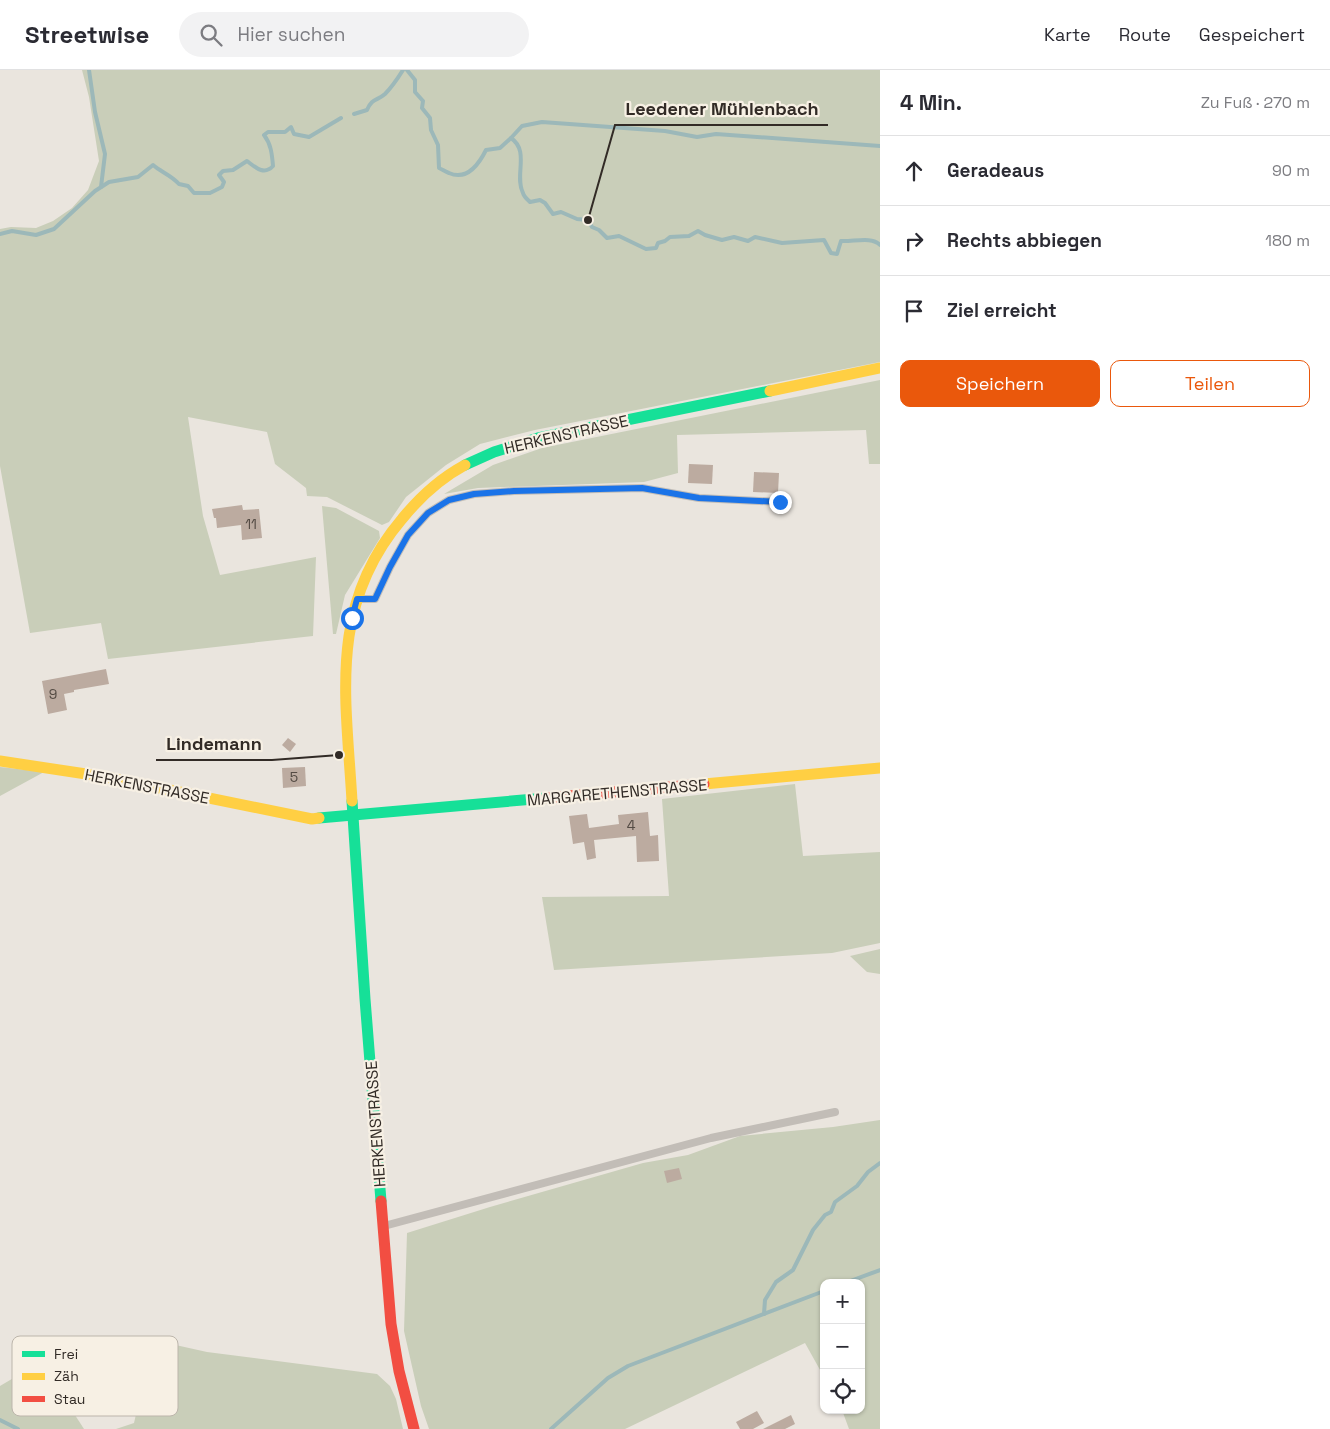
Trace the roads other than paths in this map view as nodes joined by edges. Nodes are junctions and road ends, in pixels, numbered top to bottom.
1 (880, 368) edge
2 (780, 502) dead end
3 (357, 599) junction
4 (0, 761) edge
5 (880, 768) edge
6 (354, 816) junction
7 (836, 1112) dead end
8 (383, 1226) junction
9 (414, 1429) edge

1 - 3 main road, HERKENSTRASSE
2 - 3 lane
3 - 6 main road, HERKENSTRASSE
4 - 6 main road, HERKENSTRASSE
5 - 6 main road, MARGARETHENSTRASSE
6 - 8 main road, HERKENSTRASSE
7 - 8 lane
8 - 9 main road, HERKENSTRASSE

